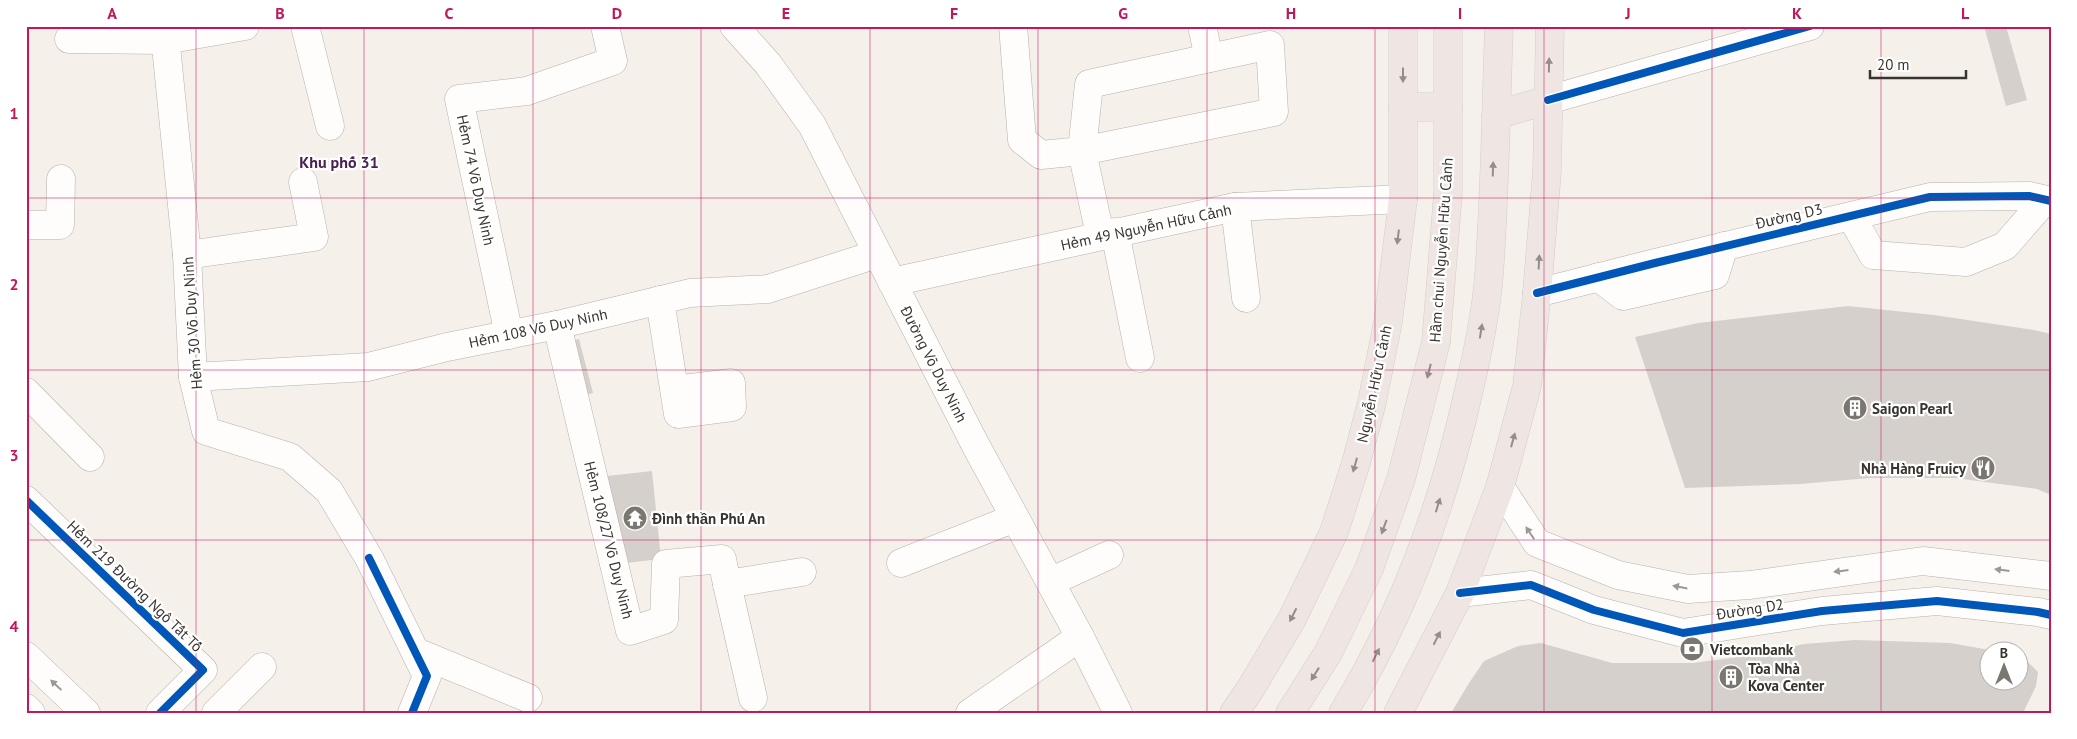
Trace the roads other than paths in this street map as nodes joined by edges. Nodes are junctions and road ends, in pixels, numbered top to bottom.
1 (245, 26) edge
2 (305, 26) edge
3 (605, 26) edge
4 (734, 26) edge
5 (1013, 26) edge
6 (1202, 26) edge
7 (1403, 26) edge
8 (1448, 26) edge
9 (1499, 26) edge
10 (1550, 26) edge
11 (1810, 26) edge
12 (165, 33) edge
13 (69, 39) dead end
14 (1209, 58) junction
15 (1548, 100) junction
16 (1403, 107) junction
17 (1448, 107) junction
18 (1496, 115) junction
19 (330, 126) dead end
20 (1082, 151) junction
21 (61, 179) dead end
22 (302, 182) dead end
23 (1403, 199) junction
24 (2048, 201) edge
25 (1235, 207) junction
26 (1851, 216) junction
27 (26, 225) edge
28 (1107, 234) junction
29 (878, 254) junction
30 (187, 255) junction
31 (892, 282) junction
32 (1537, 293) junction
33 (1246, 298) dead end
34 (660, 300) junction
35 (557, 325) junction
36 (508, 335) junction
37 (1140, 358) dead end
38 (193, 377) junction
39 (675, 390) dead end
40 (26, 392) edge
41 (90, 457) dead end
42 (1500, 487) junction
43 (26, 500) edge
44 (1015, 518) junction
45 (1109, 556) dead end
46 (901, 563) dead end
47 (802, 572) dead end
48 (1815, 575) junction
49 (2051, 576) edge
50 (1050, 582) junction
51 (727, 584) junction
52 (1460, 593) junction
53 (1822, 611) junction
54 (2051, 616) edge
55 (1080, 637) junction
56 (416, 652) junction
57 (26, 656) edge
58 (262, 666) dead end
59 (528, 698) dead end
60 (754, 698) dead end
61 (26, 708) edge
62 (31, 713) edge
63 (86, 713) edge
64 (160, 713) edge
65 (216, 713) edge
66 (412, 713) edge
67 (970, 713) edge
68 (1118, 713) edge
69 (1234, 713) edge
70 (1290, 713) edge
71 (1343, 713) edge
72 (1398, 713) edge

1 - 12 street
2 - 19 street
3 - 36 street, Hẻm 74 Võ Duy Ninh
4 - 29 street, Đường Võ Duy Ninh
5 - 20 street
6 - 14 street
7 -> 16 main road, Nguyễn Hữu Cảnh
8 - 17 main road, Hầm chui Nguyễn Hữu Cảnh
9 - 18 main road
15 -> 10 main road
11 - 15 street
12 - 13 street
12 - 30 street, Hẻm 30 Võ Duy Ninh
14 - 20 street
14 - 20 street
15 - 18 main road
32 -> 15 main road
16 - 17 main road
16 - 23 main road, Nguyễn Hữu Cảnh
17 -> 70 main road, Hầm chui Nguyễn Hữu Cảnh
71 -> 18 main road
20 - 28 street
21 - 27 street
22 - 30 street
23 - 25 street, Hẻm 49 Nguyễn Hữu Cảnh
23 -> 69 main road, Nguyễn Hữu Cảnh
24 - 26 street, Đường D3
24 - 26 street
25 - 28 street, Hẻm 49 Nguyễn Hữu Cảnh
25 - 33 street
26 - 32 street, Đường D3
28 - 31 street, Hẻm 49 Nguyễn Hữu Cảnh
28 - 37 street
29 - 31 street, Đường Võ Duy Ninh
29 - 34 street, Hẻm 108 Võ Duy Ninh
30 - 38 street, Hẻm 30 Võ Duy Ninh
31 - 44 street, Đường Võ Duy Ninh
42 -> 32 main road
34 - 35 street, Hẻm 108 Võ Duy Ninh
34 - 39 street
35 - 36 street, Hẻm 108 Võ Duy Ninh
35 - 51 street, Hẻm 108/27 Võ Duy Ninh
36 - 38 street, Hẻm 108 Võ Duy Ninh
38 - 56 street, Hẻm 30 Võ Duy Ninh
40 - 41 street
48 -> 42 street, Đường D2
42 - 52 main road
43 - 64 street, Hẻm 219 Đường Ngô Tất Tố
44 - 46 street
44 - 50 street, Đường Võ Duy Ninh
45 - 50 street
47 - 51 street
49 -> 48 street, Đường D2
48 - 53 street
50 - 55 street, Đường Võ Duy Ninh
51 - 60 street
52 - 53 street, Đường D2
72 -> 52 main road
53 - 54 street, Đường D2
55 - 67 street
55 - 68 street, Đường Võ Duy Ninh
56 - 59 street
56 - 66 street
63 -> 57 street
58 - 65 street
61 - 62 street

